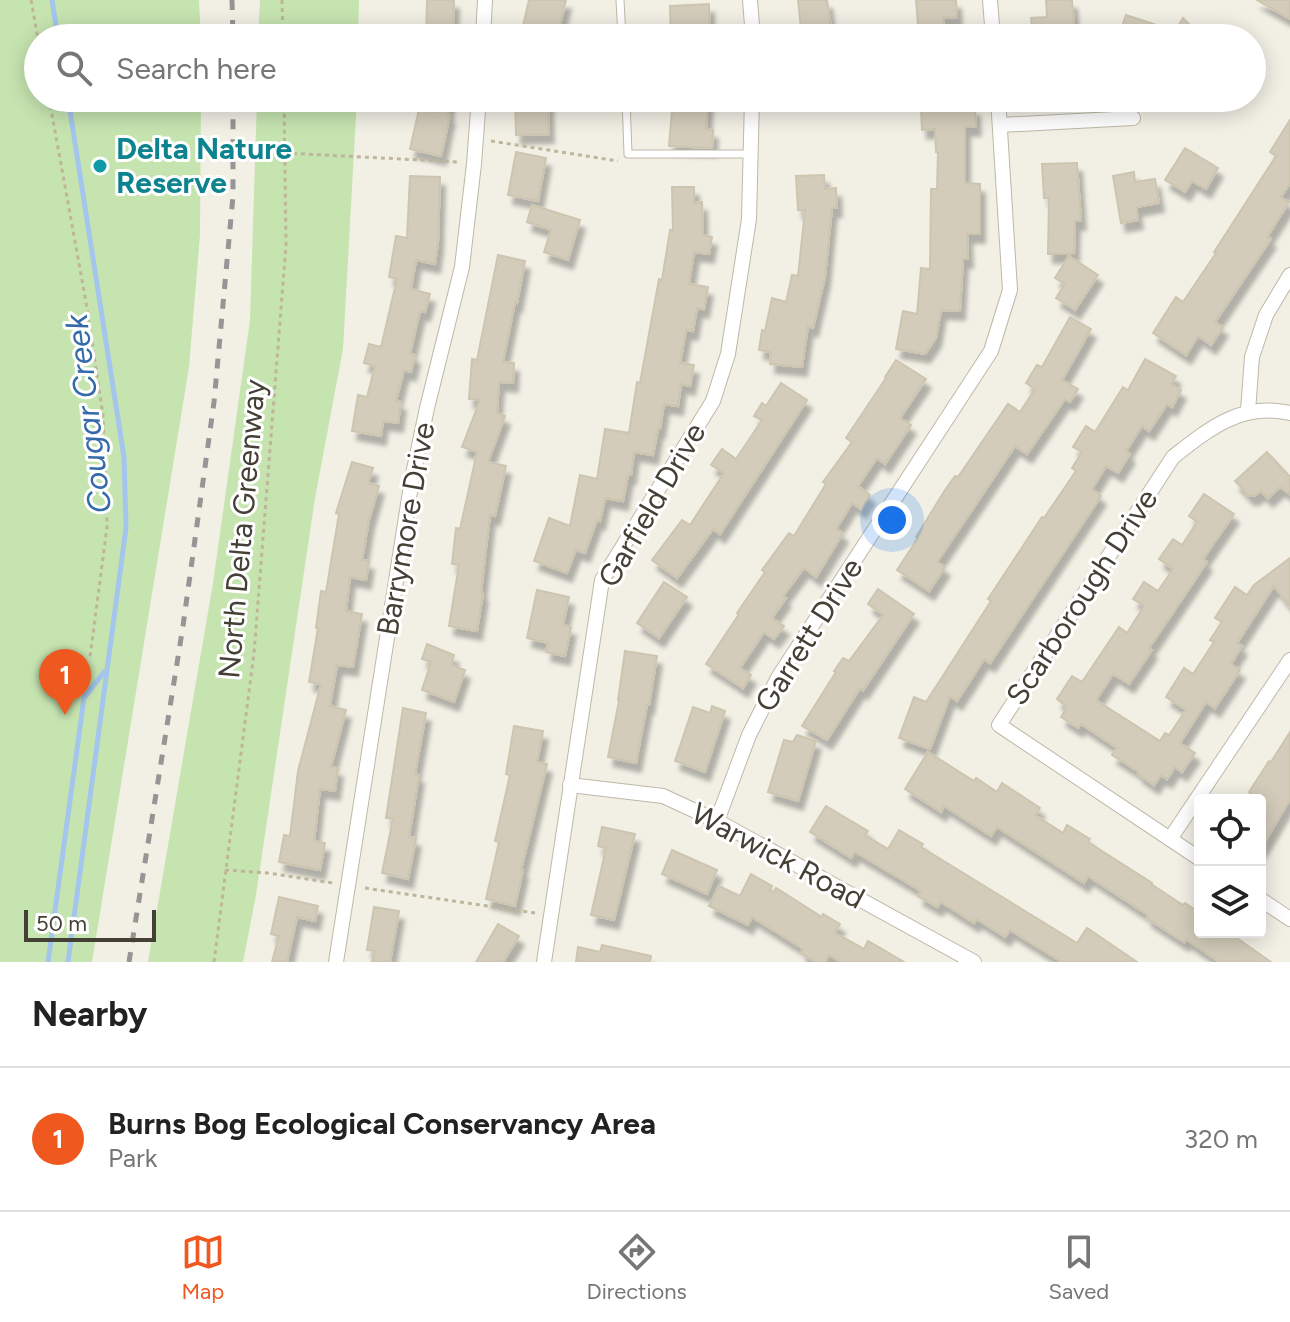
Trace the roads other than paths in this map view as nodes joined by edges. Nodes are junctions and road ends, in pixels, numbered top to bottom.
1 (485, 0) edge
2 (620, 0) edge
3 (750, 0) edge
4 (990, 0) edge
5 (484, 24) edge
6 (621, 24) edge
7 (752, 24) edge
8 (992, 24) edge
9 (478, 112) edge
10 (626, 112) edge
11 (752, 112) edge
12 (996, 112) edge
13 (1133, 118) dead end
14 (1000, 125) junction
15 (751, 154) junction
16 (1290, 275) edge
17 (1248, 411) junction
18 (1290, 413) edge
19 (1290, 660) edge
20 (570, 785) junction
21 (717, 821) junction
22 (1170, 839) junction
23 (1194, 855) edge
24 (1266, 903) edge
25 (1290, 919) edge
26 (336, 962) edge
27 (544, 962) edge
28 (974, 962) edge

1 - 5 street
2 - 6 lane
3 - 7 street
4 - 8 street
9 - 26 street, Barrymore Drive
10 - 15 lane
11 - 15 street, Garfield Drive
12 - 14 street, Garrett Drive
13 - 14 street
14 - 21 street, Garrett Drive
15 - 20 street, Garfield Drive
16 - 17 street
17 - 18 street, Scarborough Drive
17 - 22 street, Scarborough Drive
19 - 22 street
20 - 21 street, Warwick Road
20 - 27 street, Garfield Drive
21 - 28 street, Warwick Road
22 - 23 street, Scarborough Drive
24 - 25 street

